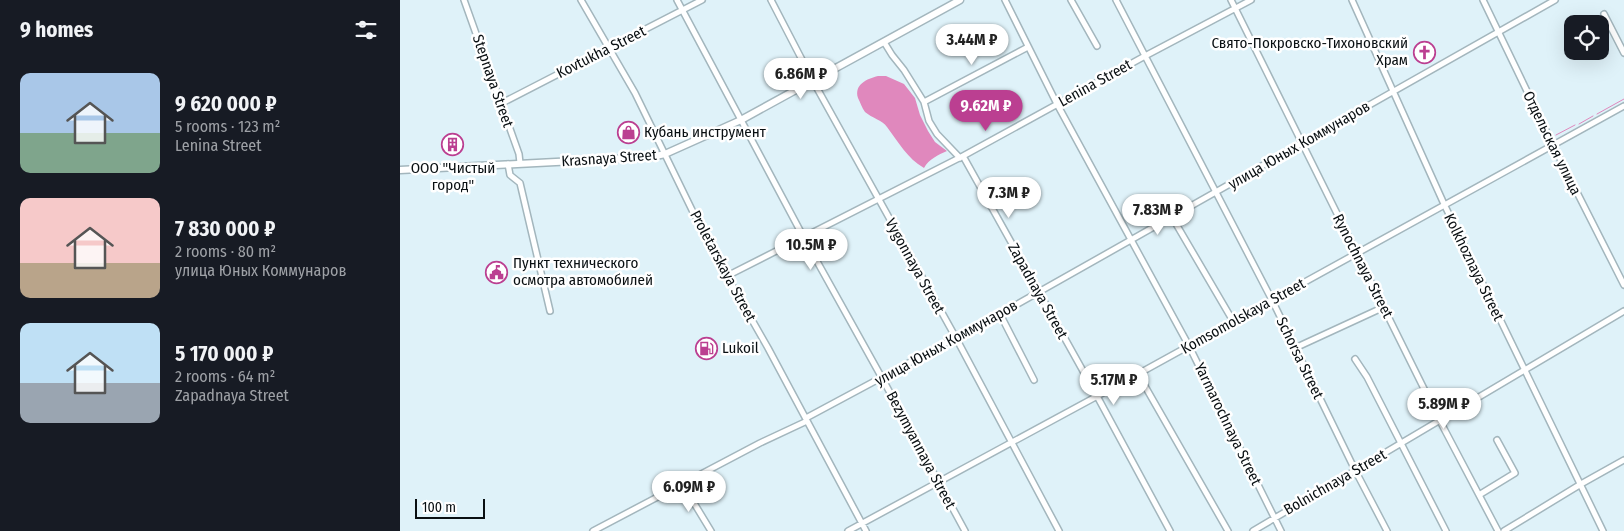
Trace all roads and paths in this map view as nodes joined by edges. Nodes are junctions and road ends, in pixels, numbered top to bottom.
1 (464, 0) edge
2 (581, 0) edge
3 (677, 0) edge
4 (702, 0) edge
5 (771, 0) edge
6 (960, 0) edge
7 (1005, 0) edge
8 (1071, 0) edge
9 (1116, 0) edge
10 (1231, 0) edge
11 (1251, 0) edge
12 (1352, 0) edge
13 (1483, 0) edge
14 (1555, 0) edge
15 (1235, 8) junction
16 (683, 10) junction
17 (1604, 14) dead end
18 (1498, 32) junction
19 (884, 42) junction
20 (1097, 46) dead end
21 (608, 47) junction
22 (1028, 47) junction
23 (1624, 53) edge
24 (1145, 56) junction
25 (813, 81) junction
26 (1394, 91) junction
27 (924, 102) junction
28 (500, 104) junction
29 (1057, 104) junction
30 (1624, 106) edge
31 (741, 120) junction
32 (1302, 143) junction
33 (1552, 145) junction
34 (665, 154) junction
35 (961, 157) junction
36 (520, 163) junction
37 (508, 164) junction
38 (400, 170) edge
39 (1216, 193) junction
40 (877, 199) junction
41 (1444, 204) junction
42 (1172, 217) junction
43 (804, 238) junction
44 (1131, 240) junction
45 (1356, 253) junction
46 (727, 276) junction
47 (1624, 286) edge
48 (1039, 292) junction
49 (1272, 300) junction
50 (1384, 307) junction
51 (550, 311) dead end
52 (1624, 311) edge
53 (1000, 314) junction
54 (1233, 322) junction
55 (956, 338) junction
56 (1189, 346) junction
57 (1295, 348) junction
58 (1354, 359) dead end
59 (1525, 370) junction
60 (1138, 374) junction
61 (882, 378) junction
62 (1034, 380) dead end
63 (1097, 396) junction
64 (806, 420) junction
65 (1440, 421) junction
66 (1497, 440) dead end
67 (1011, 442) junction
68 (1402, 443) junction
69 (1624, 460) edge
70 (1355, 470) junction
71 (939, 483) junction
72 (1581, 484) junction
73 (683, 485) junction
74 (1480, 496) junction
75 (1274, 517) junction
76 (862, 524) junction
77 (593, 531) edge
78 (711, 531) edge
79 (848, 531) edge
80 (866, 531) edge
81 (965, 531) edge
82 (1059, 531) edge
83 (1170, 531) edge
84 (1228, 531) edge
85 (1253, 531) edge
86 (1281, 531) edge
87 (1387, 531) edge
88 (1446, 531) edge
89 (1498, 531) edge
90 (1504, 531) edge
91 (1603, 531) edge

1 - 28 street, Stepnaya Street
2 - 21 street, Proletarskaya Street
3 - 16 street, Bezymyannaya Street
4 - 16 street, Kovtukha Street
5 - 25 street, Vygonnaya Street
6 - 19 main road, Krasnaya Street
7 - 22 street, Yarmarochnaya Street
8 - 20 street
9 - 24 street, Schorsa Street
10 - 15 street, Rynochnaya Street
11 - 15 street, Lenina Street
12 - 26 street, Kolkhoznaya Street
13 - 18 street, Отдельская улица
14 - 18 street, улица Юных Коммунаров
15 - 24 street, Lenina Street
15 - 32 street, Rynochnaya Street
16 - 21 street, Kovtukha Street
16 - 31 street, Bezymyannaya Street
17 - 23 street
18 - 26 street, улица Юных Коммунаров
18 - 33 street, Отдельская улица
19 - 25 main road, Krasnaya Street
19 - 27 street, Zapadnaya Street
21 - 28 street, Kovtukha Street
21 - 34 street, Proletarskaya Street
22 - 27 street
22 - 29 street, Yarmarochnaya Street
24 - 29 street, Lenina Street
24 - 39 street, Schorsa Street
25 - 31 main road, Krasnaya Street
25 - 40 street, Vygonnaya Street
26 - 32 street, улица Юных Коммунаров
26 - 41 street, Kolkhoznaya Street
27 - 35 street, Zapadnaya Street
28 - 36 street, Stepnaya Street
29 - 35 street, Lenina Street
29 - 44 street, Yarmarochnaya Street
30 - 33 street, Komsomolskaya Street
31 - 34 main road, Krasnaya Street
31 - 43 street, Bezymyannaya Street
32 - 39 street, улица Юных Коммунаров
32 - 45 street, Rynochnaya Street
33 - 41 street, Komsomolskaya Street
33 - 47 street, Отдельская улица
34 - 36 main road, Krasnaya Street
34 - 46 street, Proletarskaya Street
35 - 40 street, Lenina Street
35 - 48 street, Zapadnaya Street
36 - 37 main road, Krasnaya Street
37 - 38 main road, Krasnaya Street
37 - 51 street
39 - 42 street, улица Юных Коммунаров
39 - 49 street, Schorsa Street
40 - 43 street, Lenina Street
40 - 55 street, Vygonnaya Street
41 - 45 street, Komsomolskaya Street
41 - 59 street, Kolkhoznaya Street
42 - 44 street, улица Юных Коммунаров
42 - 54 street
43 - 46 street, Lenina Street
43 - 61 street, Bezymyannaya Street
44 - 48 street, улица Юных Коммунаров
44 - 56 street, Yarmarochnaya Street
45 - 49 street, Komsomolskaya Street
45 - 50 street, Rynochnaya Street
46 - 64 street, Proletarskaya Street
48 - 53 street, улица Юных Коммунаров
48 - 63 street, Zapadnaya Street
49 - 54 street, Komsomolskaya Street
49 - 57 street, Schorsa Street
50 - 57 street
50 - 65 street, Rynochnaya Street
52 - 59 street, Bolnichnaya Street
53 - 55 street, улица Юных Коммунаров
53 - 62 street
54 - 56 street, Komsomolskaya Street
55 - 61 street, улица Юных Коммунаров
55 - 67 street, Vygonnaya Street
56 - 60 street, Komsomolskaya Street
56 - 75 street, Yarmarochnaya Street
57 - 70 street, Schorsa Street
58 - 68 street
59 - 65 street, Bolnichnaya Street
59 - 72 street, Kolkhoznaya Street
60 - 63 street, Komsomolskaya Street
60 - 84 street
61 - 64 street, улица Юных Коммунаров
61 - 71 street, Bezymyannaya Street
63 - 67 street, Komsomolskaya Street
63 - 83 street, Zapadnaya Street
64 - 73 street, улица Юных Коммунаров
64 - 76 street, Proletarskaya Street
65 - 68 street, Bolnichnaya Street
65 - 74 street, Rynochnaya Street
66 - 74 street
67 - 71 street, Komsomolskaya Street
67 - 82 street, Vygonnaya Street
68 - 70 street, Bolnichnaya Street
68 - 88 street
69 - 72 street
70 - 75 street, Bolnichnaya Street
70 - 87 street, Schorsa Street
71 - 76 street, Komsomolskaya Street
71 - 81 street, Bezymyannaya Street
72 - 90 street
72 - 91 street, Kolkhoznaya Street
73 - 77 street, улица Юных Коммунаров
73 - 78 street
74 - 89 street, Rynochnaya Street
75 - 85 street, Bolnichnaya Street
75 - 86 street, Yarmarochnaya Street
76 - 79 street, Komsomolskaya Street
76 - 80 street, Proletarskaya Street

